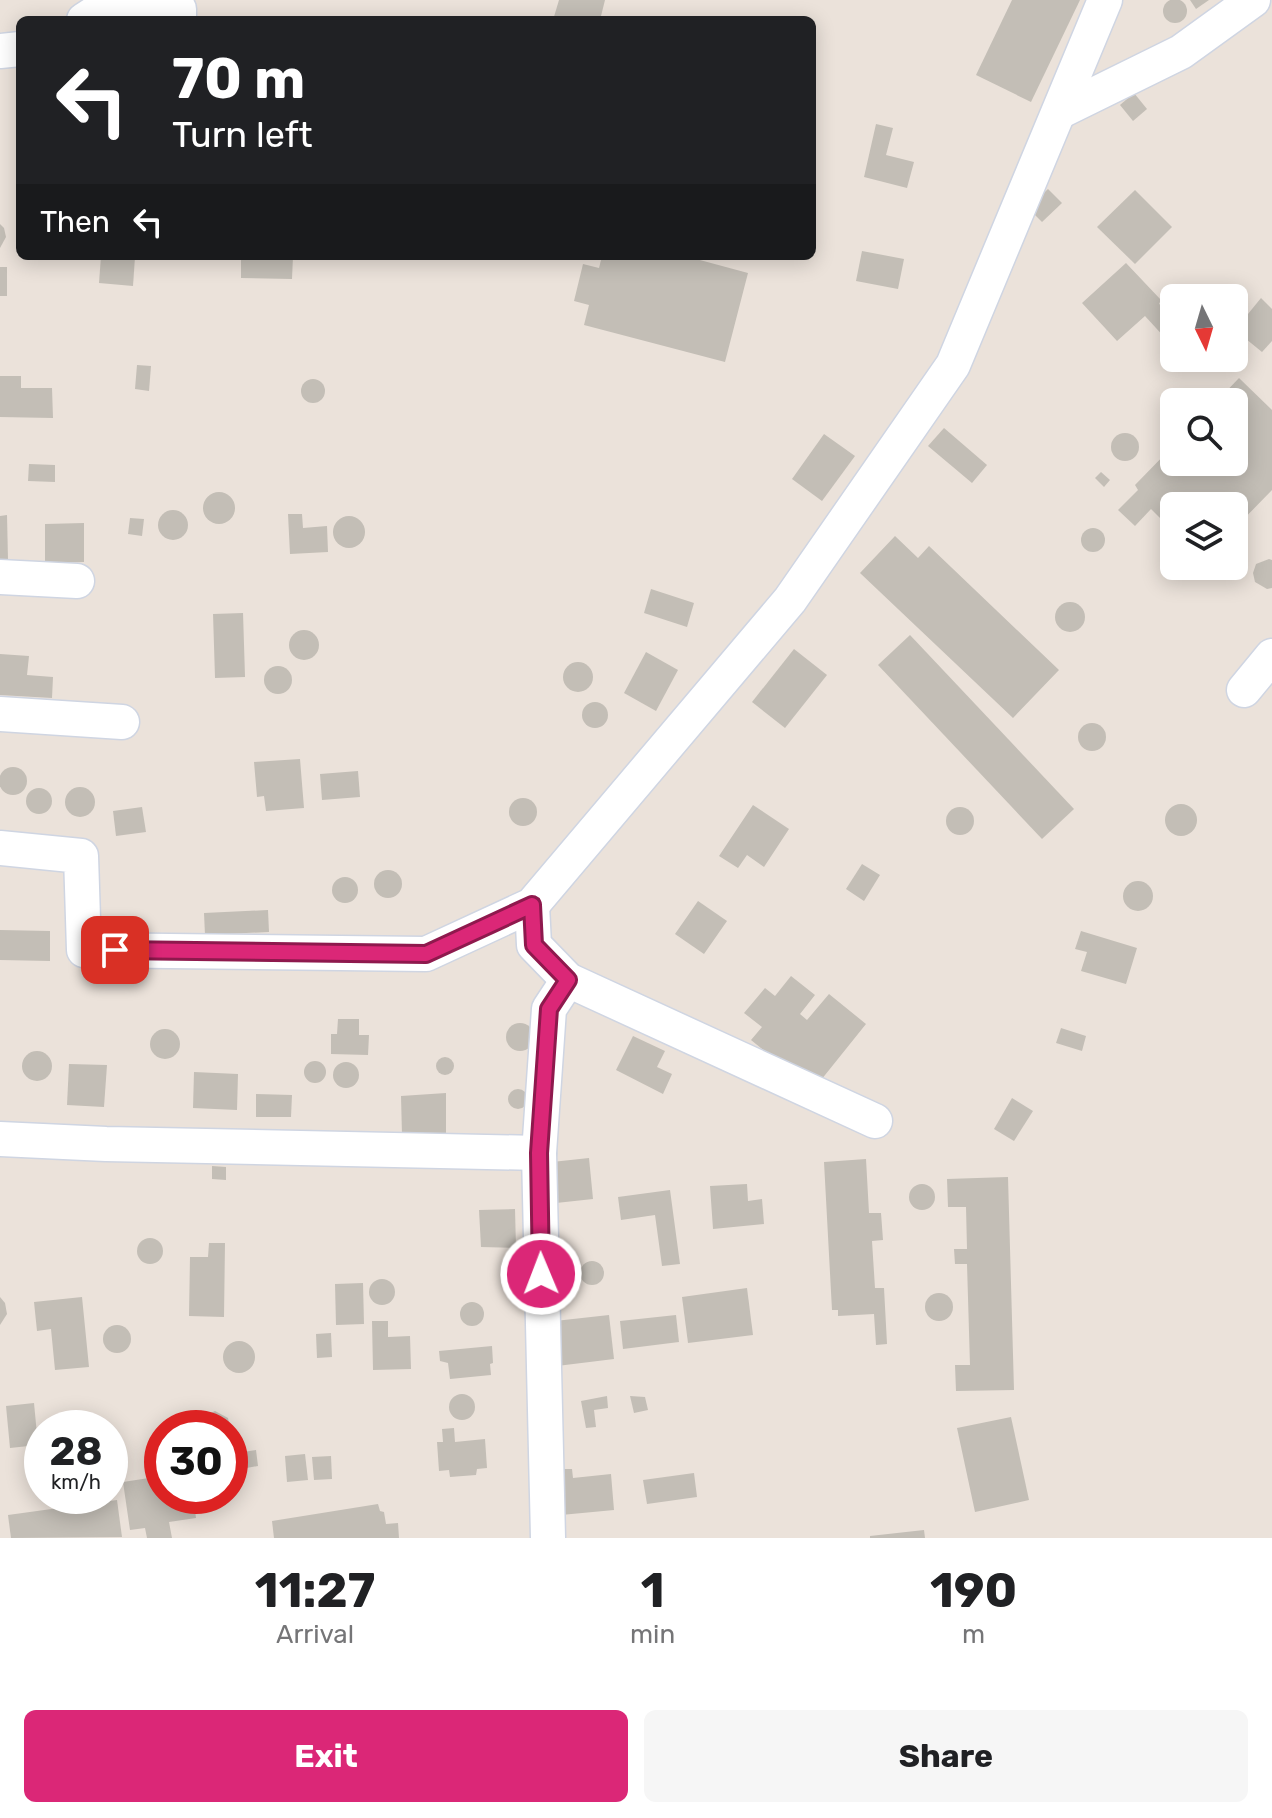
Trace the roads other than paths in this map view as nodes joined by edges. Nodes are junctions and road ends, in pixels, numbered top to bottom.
1 (115, 0) edge
2 (122, 0) edge
3 (1105, 0) edge
4 (1253, 0) edge
5 (90, 16) edge
6 (179, 16) edge
7 (1059, 112) junction
8 (0, 577) edge
9 (77, 581) dead end
10 (1272, 656) edge
11 (1244, 690) dead end
12 (0, 714) edge
13 (122, 722) dead end
14 (0, 848) edge
15 (532, 905) junction
16 (568, 980) junction
17 (875, 1121) dead end
18 (0, 1139) edge
19 (539, 1153) junction
20 (548, 1538) edge

1 - 5 street
2 - 6 street
3 - 7 street
4 - 7 street
7 - 15 street
8 - 9 street
10 - 11 street
12 - 13 street
14 - 15 street
15 - 16 street
16 - 17 street
16 - 19 street
18 - 19 street
19 - 20 street

